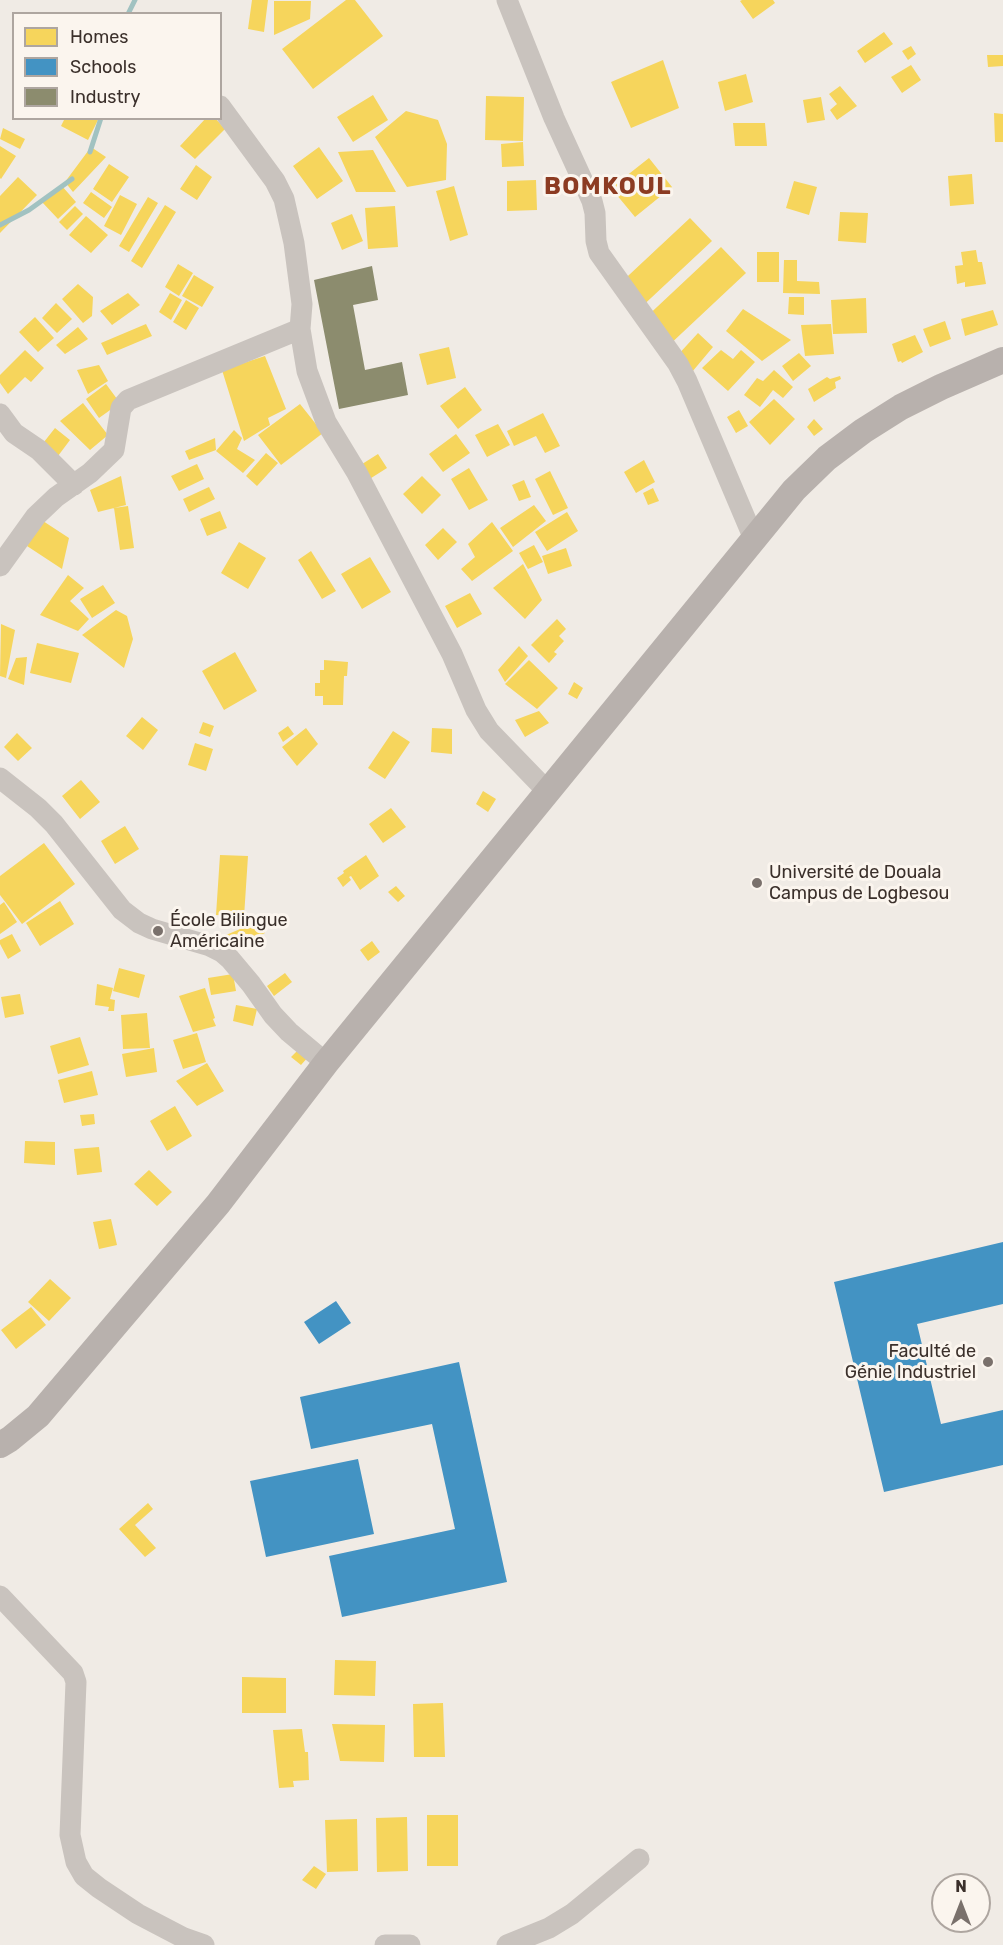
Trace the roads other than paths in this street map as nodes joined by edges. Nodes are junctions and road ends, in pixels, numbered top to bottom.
1 (507, 0) edge
2 (222, 109) edge
3 (300, 328) junction
4 (1003, 360) edge
5 (0, 414) edge
6 (74, 484) junction
7 (754, 539) junction
8 (0, 566) edge
9 (0, 778) edge
10 (547, 791) junction
11 (326, 1063) junction
12 (0, 1445) edge
13 (0, 1596) edge
14 (639, 1859) dead end
15 (204, 1945) edge
16 (385, 1945) edge
17 (410, 1945) edge
18 (507, 1945) edge

1 - 7 street
2 - 3 street
3 - 6 street
3 - 10 street
4 - 7 main road
5 - 6 street
6 - 8 street
7 - 10 main road
9 - 11 street
10 - 11 main road
11 - 12 main road
13 - 15 street
14 - 18 street
16 - 17 street

